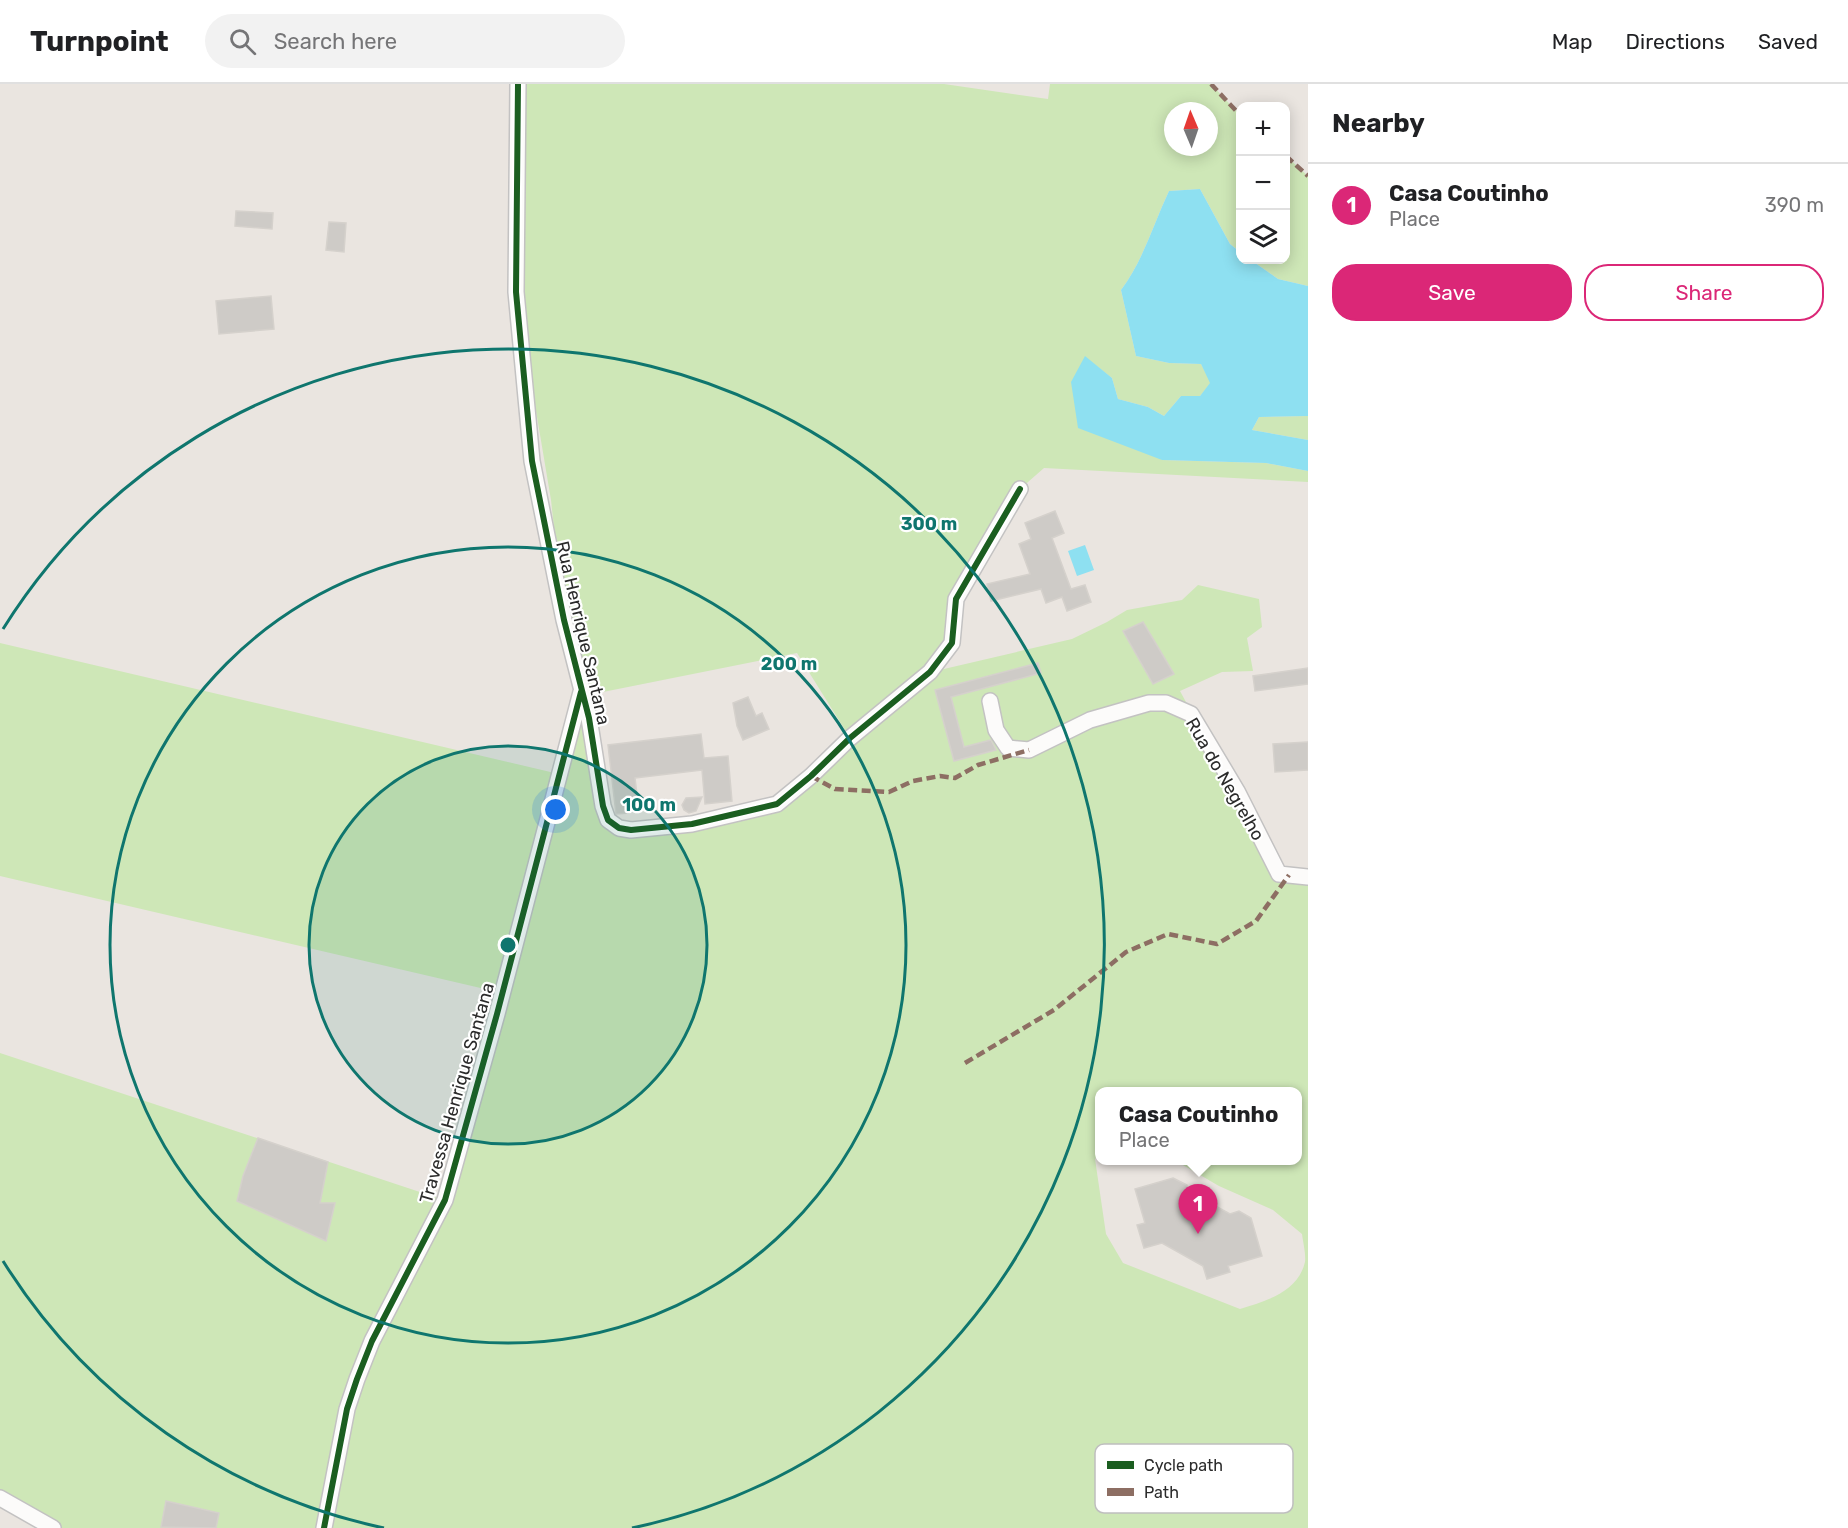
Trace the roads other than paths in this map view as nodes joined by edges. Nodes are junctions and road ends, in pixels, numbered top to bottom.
1 (518, 84) edge
2 (1020, 489) dead end
3 (582, 689) junction
4 (990, 701) dead end
5 (1308, 877) edge
6 (0, 1498) edge
7 (53, 1528) edge
8 (324, 1528) edge

1 - 3 street, Rua Henrique Santana
2 - 3 street, Rua Henrique Santana
3 - 8 street, Travessa Henrique Santana
4 - 5 street, Rua do Negrelho
6 - 7 street

